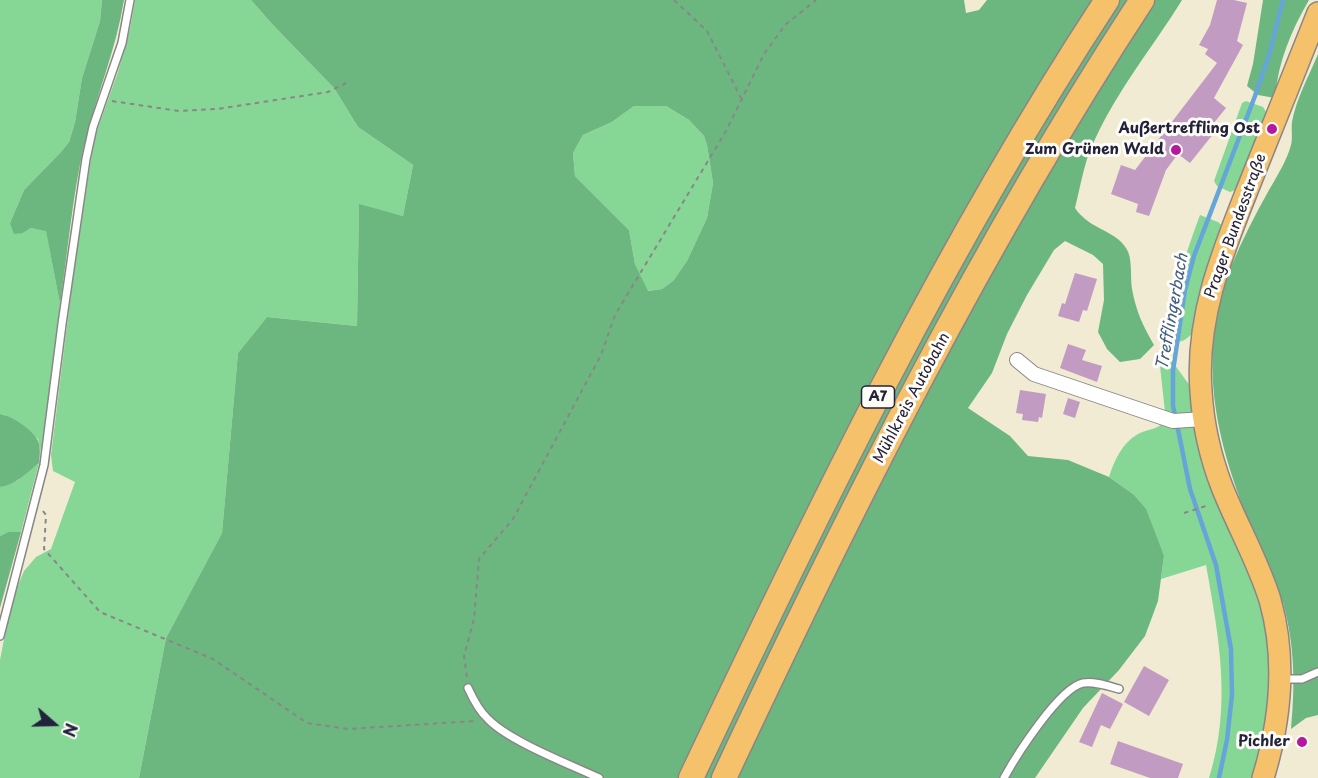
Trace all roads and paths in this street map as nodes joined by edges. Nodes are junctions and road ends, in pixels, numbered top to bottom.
1 (130, 0) edge
2 (674, 0) edge
3 (816, 0) edge
4 (1107, 0) edge
5 (1142, 0) edge
6 (1318, 13) edge
7 (346, 83) dead end
8 (103, 99) junction
9 (741, 100) junction
10 (1017, 360) dead end
11 (1197, 420) junction
12 (36, 501) junction
13 (1208, 505) dead end
14 (1184, 513) dead end
15 (0, 636) edge
16 (1318, 672) edge
17 (1281, 679) junction
18 (468, 688) joint
19 (1119, 689) dead end
20 (488, 720) junction
21 (581, 774) edge
22 (598, 778) edge
23 (691, 778) edge
24 (724, 778) edge
25 (1004, 778) edge
26 (1263, 778) edge

1 - 8 lane
2 - 9 path
3 - 9 path
4 - 23 highway, Mühlkreis Autobahn / A7
5 - 24 highway, Mühlkreis Autobahn / A7
6 - 11 main road, Prager Bundesstraße
7 - 8 path
8 - 12 lane
9 - 18 path
10 - 11 street
11 - 17 main road, Prager Bundesstraße
12 - 15 lane
12 - 20 path
13 - 14 path
16 - 17 lane
17 - 26 main road, Prager Bundesstraße
18 - 20 lane
19 - 25 lane
20 - 21 lane
21 - 22 lane

